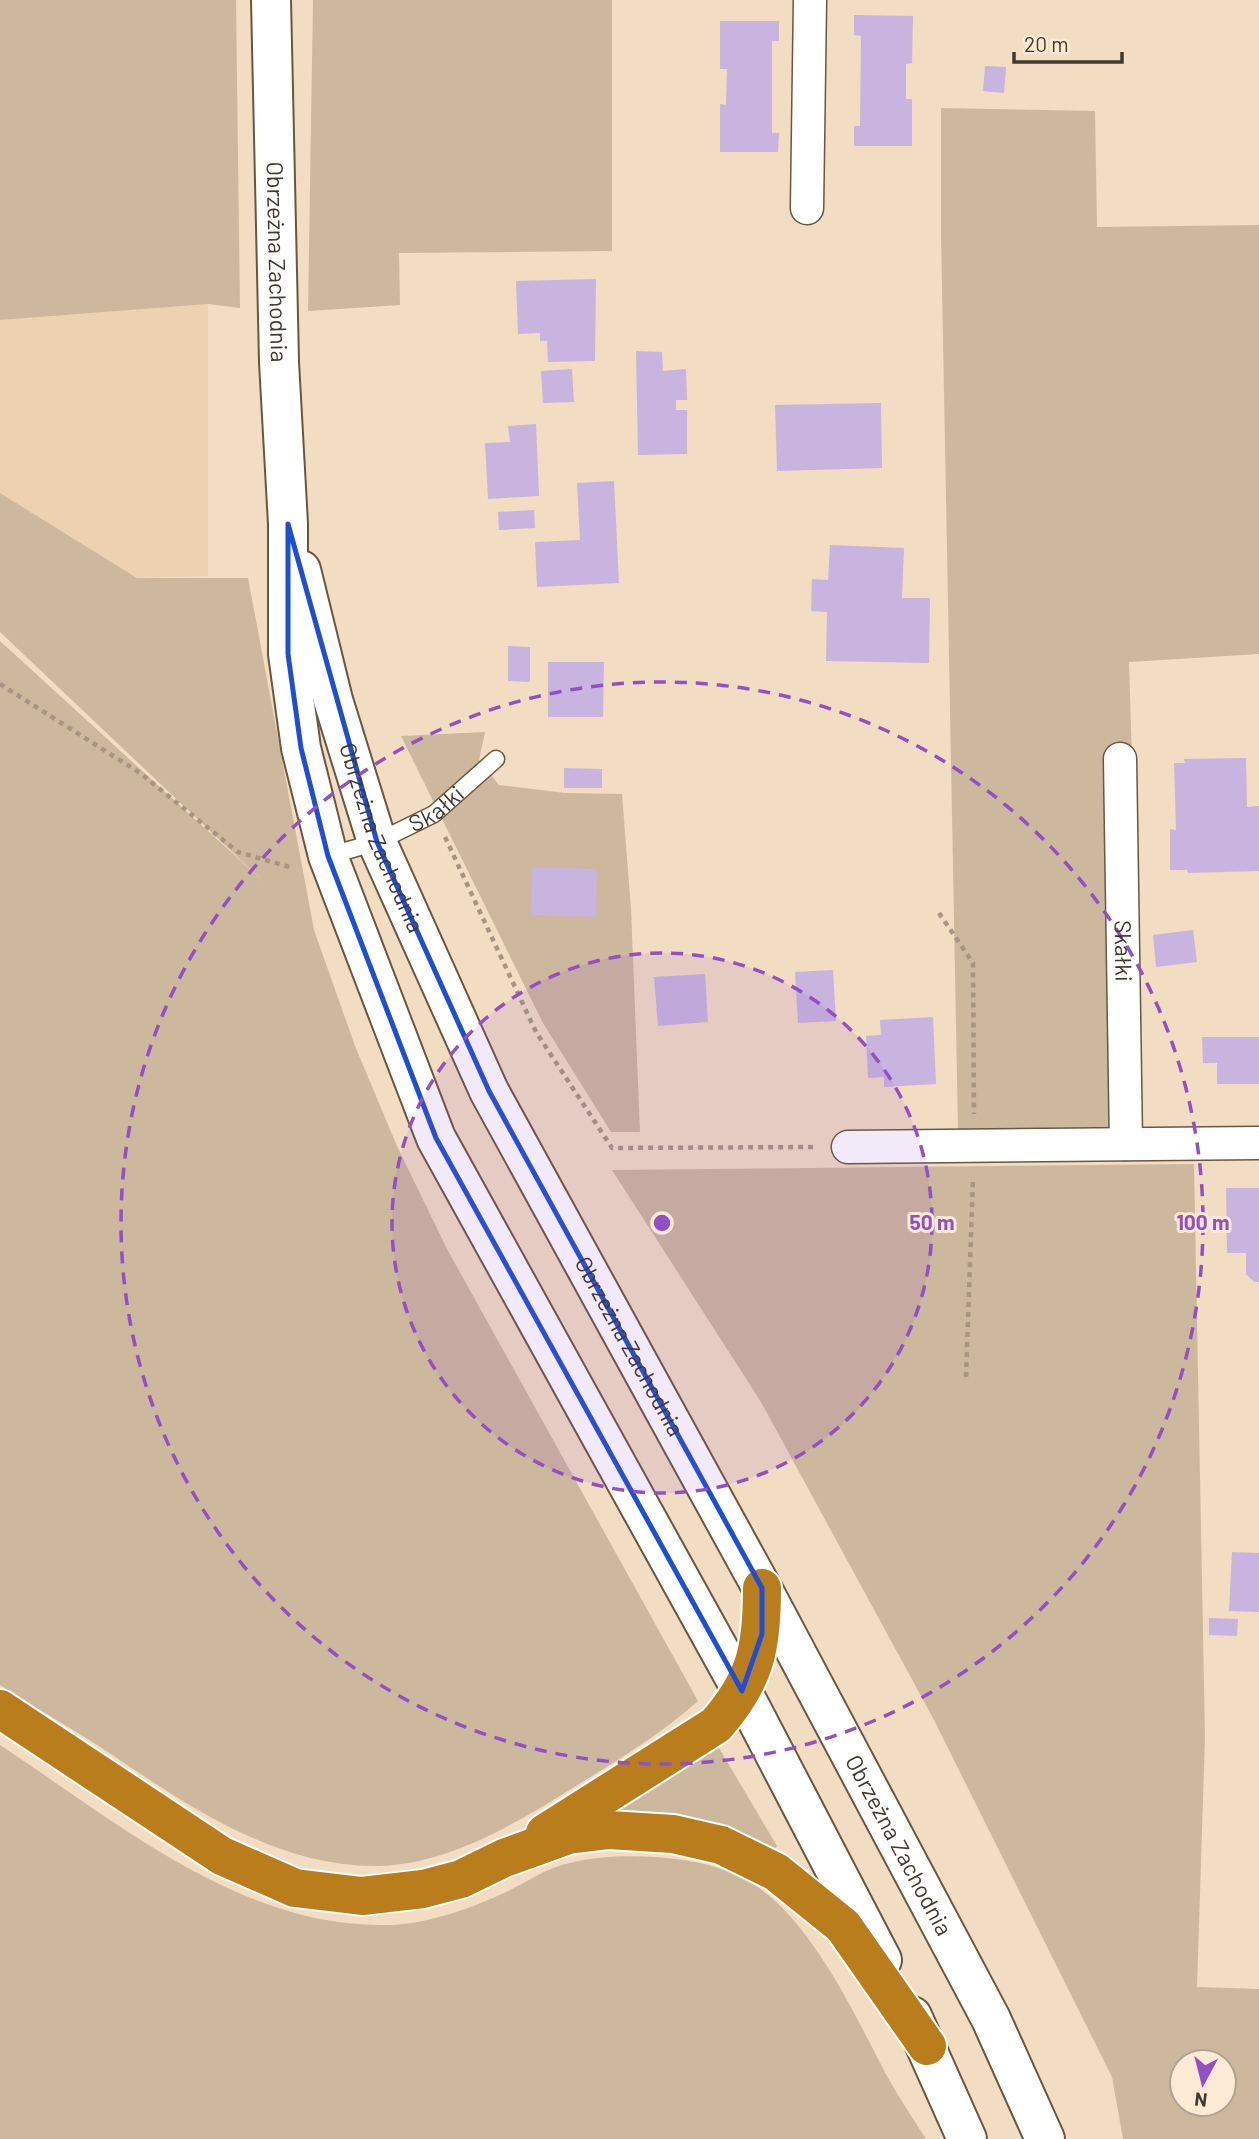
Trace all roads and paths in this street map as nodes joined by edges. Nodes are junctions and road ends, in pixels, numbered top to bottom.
1 (271, 0) edge
2 (810, 0) edge
3 (807, 208) dead end
4 (288, 524) junction
5 (0, 684) edge
6 (1120, 759) dead end
7 (496, 760) dead end
8 (434, 814) junction
9 (377, 842) junction
10 (328, 856) junction
11 (1259, 1143) edge
12 (1126, 1144) junction
13 (848, 1147) joint
14 (762, 1588) junction
15 (742, 1692) junction
16 (0, 1709) edge
17 (504, 1858) junction
18 (928, 2046) junction
19 (967, 2139) edge
20 (1045, 2139) edge

1 - 4 street, Obrzeżna Zachodnia
2 - 3 street
4 - 9 street, Obrzeżna Zachodnia
4 - 10 street, Obrzeżna Zachodnia
5 - 10 path
6 - 12 street, Skałki
7 - 8 lane, Skałki
8 - 9 lane, Skałki
8 - 13 path
9 - 10 lane, Skałki
9 - 14 street, Obrzeżna Zachodnia
10 - 15 street, Obrzeżna Zachodnia
11 - 12 street
12 - 13 street
14 - 15 highway
14 - 20 street, Obrzeżna Zachodnia
15 - 17 highway
15 - 18 street, Obrzeżna Zachodnia
16 - 17 highway
17 - 18 highway
18 - 19 street, Obrzeżna Zachodnia

